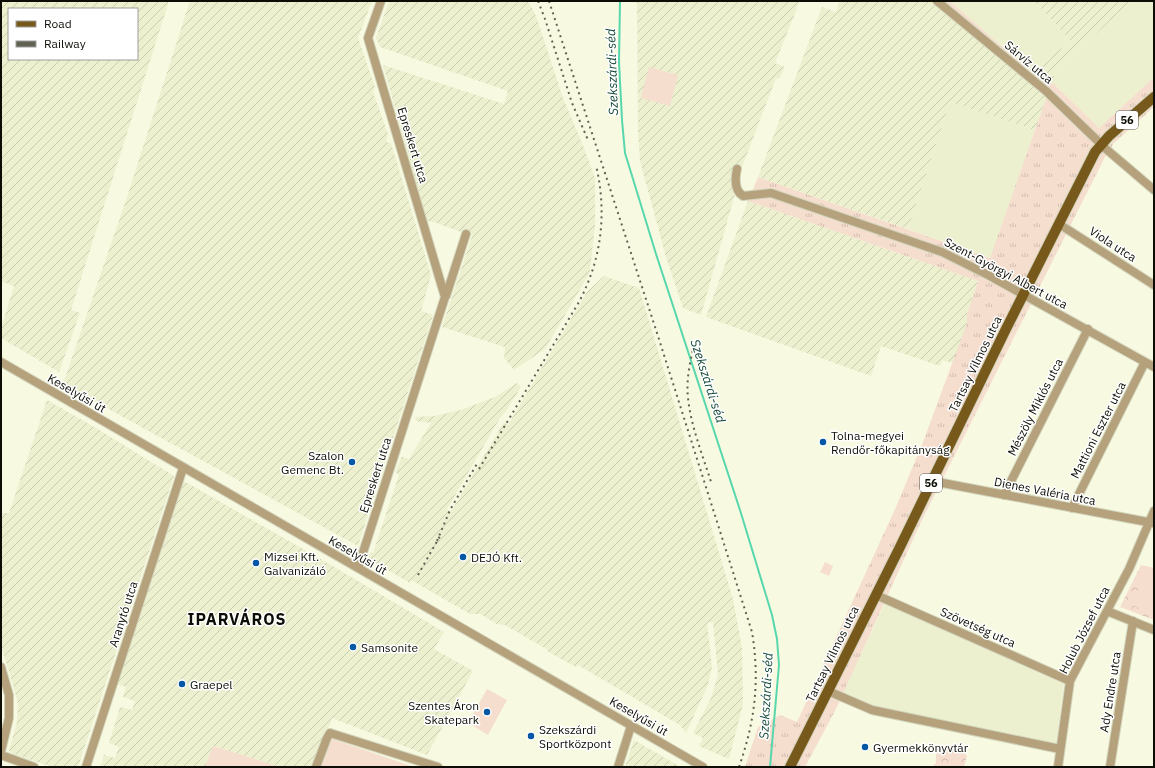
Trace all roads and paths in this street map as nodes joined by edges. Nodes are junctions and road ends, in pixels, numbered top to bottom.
1 (381, 1) edge
2 (937, 1) edge
3 (1154, 97) edge
4 (1101, 144) junction
5 (737, 169) dead end
6 (1154, 190) edge
7 (1059, 224) junction
8 (466, 234) dead end
9 (1154, 285) edge
10 (1023, 294) junction
11 (445, 297) junction
12 (1088, 330) junction
13 (1, 362) edge
14 (1145, 362) junction
15 (1154, 367) edge
16 (183, 468) junction
17 (932, 481) junction
18 (1004, 495) junction
19 (1072, 508) junction
20 (1154, 511) edge
21 (1151, 523) edge
22 (358, 568) junction
23 (876, 595) junction
24 (1107, 611) junction
25 (1133, 621) junction
26 (1154, 630) edge
27 (1, 667) edge
28 (1070, 681) junction
29 (828, 691) junction
30 (631, 726) junction
31 (1060, 748) junction
32 (1, 751) edge
33 (1, 755) edge
34 (34, 767) edge
35 (86, 767) edge
36 (316, 767) edge
37 (438, 767) edge
38 (618, 767) edge
39 (703, 767) edge
40 (790, 767) edge
41 (1058, 767) edge
42 (1110, 767) edge

1 - 11 street, Epreskert utca
2 - 4 street, Sárvíz utca
3 - 4 main road, Tartsay Vilmos utca / 56
4 - 6 street, Sárvíz utca
4 - 7 main road, Tartsay Vilmos utca / 56
5 - 10 street, Szent-Györgyi Albert utca
7 - 9 street, Viola utca
7 - 10 main road, Tartsay Vilmos utca / 56
8 - 11 street, Epreskert utca
10 - 12 street, Szent-Györgyi Albert utca
10 - 17 main road, Tartsay Vilmos utca / 56
11 - 22 street, Epreskert utca
12 - 14 street, Szent-Györgyi Albert utca
12 - 18 street, Mészöly Miklós utca
13 - 16 street, Keselyűsi út
14 - 15 street, Szent-Györgyi Albert utca
14 - 19 street, Mattioni Eszter utca
16 - 22 street, Keselyűsi út
16 - 35 street, Aranytó utca
17 - 18 street, Dienes Valéria utca
17 - 23 main road, Tartsay Vilmos utca / 56
18 - 19 street, Dienes Valéria utca
19 - 21 street, Dienes Valéria utca
20 - 21 street, Holub József utca
21 - 24 street, Holub József utca
22 - 30 street, Keselyűsi út
23 - 28 street, Szövetség utca
23 - 29 main road, Tartsay Vilmos utca / 56
24 - 25 street
24 - 28 street, Holub József utca
25 - 26 street
25 - 42 street, Ady Endre utca
27 - 32 street
28 - 31 street, Holub József utca
29 - 31 street
29 - 40 main road, Tartsay Vilmos utca / 56
30 - 38 street
30 - 39 street, Keselyűsi út
31 - 41 street, Holub József utca
33 - 34 street
36 - 37 street

